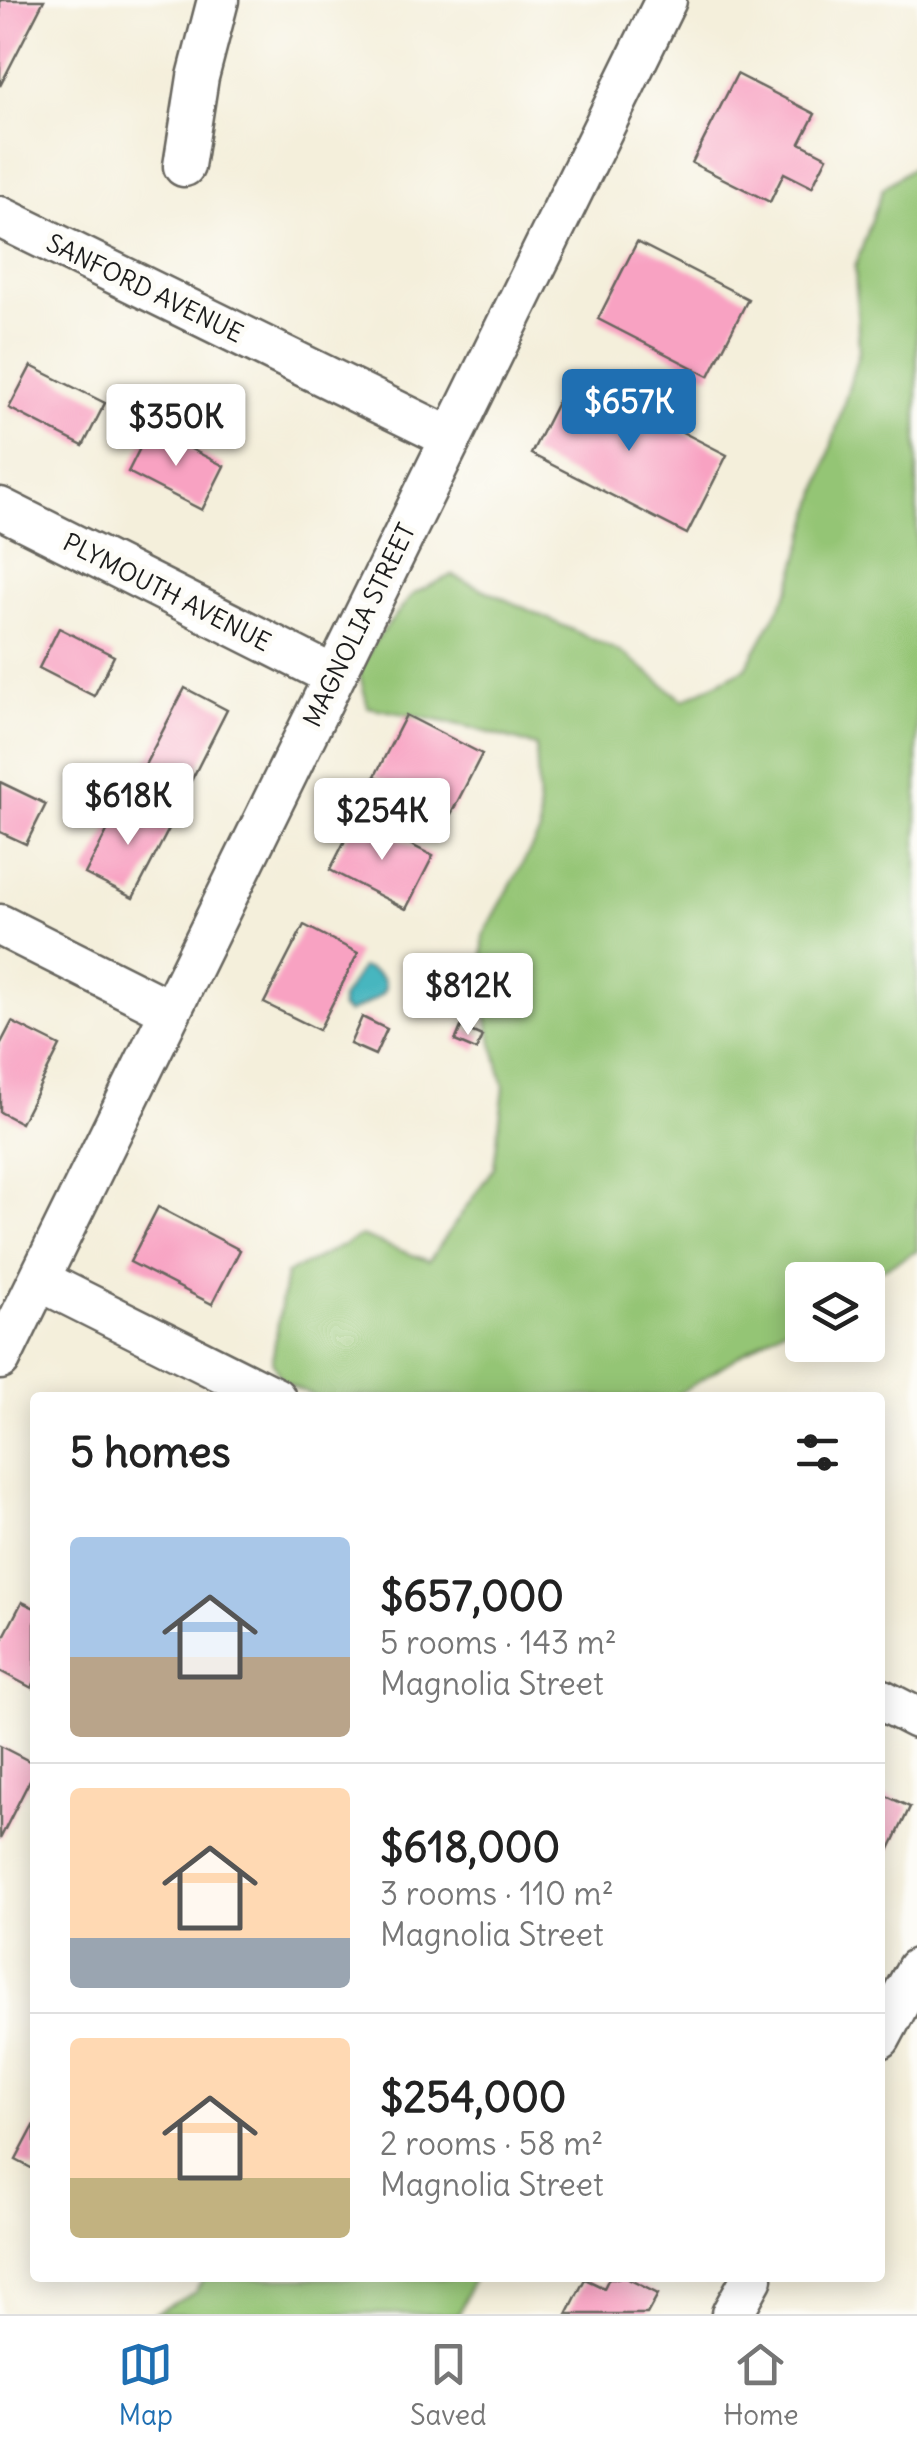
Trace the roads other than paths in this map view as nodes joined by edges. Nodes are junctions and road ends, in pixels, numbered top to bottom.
1 (218, 0) edge
2 (666, 0) edge
3 (184, 166) dead end
4 (0, 217) edge
5 (451, 438) junction
6 (0, 508) edge
7 (334, 676) junction
8 (0, 925) edge
9 (169, 1010) junction
10 (39, 1280) junction
11 (0, 1359) edge
12 (263, 1392) edge
13 (885, 1702) edge
14 (917, 1718) edge
15 (917, 1969) edge
16 (885, 2029) edge
17 (750, 2282) edge
18 (732, 2314) edge

1 - 3 street
2 - 5 street, MAGNOLIA STREET
4 - 5 street, SANFORD AVENUE
5 - 7 street, MAGNOLIA STREET
6 - 7 street, PLYMOUTH AVENUE
7 - 9 street, MAGNOLIA STREET
8 - 9 street
9 - 10 street, MAGNOLIA STREET
10 - 11 street, MAGNOLIA STREET
10 - 12 street
13 - 14 street
15 - 16 street
17 - 18 street

